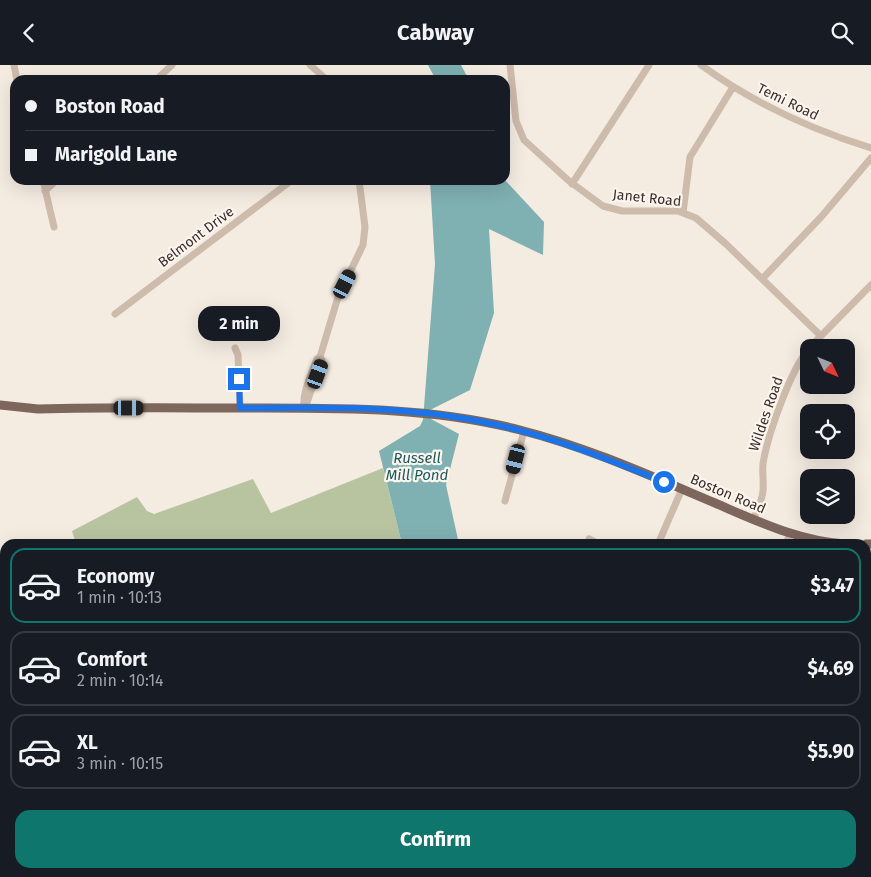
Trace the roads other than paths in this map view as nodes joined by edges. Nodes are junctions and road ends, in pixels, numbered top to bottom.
1 (172, 65) edge
2 (310, 65) edge
3 (510, 65) edge
4 (649, 65) edge
5 (701, 65) edge
6 (161, 75) edge
7 (321, 75) edge
8 (733, 87) junction
9 (871, 148) edge
10 (871, 158) edge
11 (572, 183) junction
12 (44, 185) edge
13 (52, 185) edge
14 (285, 185) edge
15 (360, 185) edge
16 (45, 191) junction
17 (683, 213) junction
18 (54, 227) dead end
19 (762, 279) junction
20 (871, 285) edge
21 (116, 314) dead end
22 (821, 336) junction
23 (818, 339) edge
24 (235, 348) dead end
25 (800, 360) edge
26 (0, 405) edge
27 (240, 408) junction
28 (304, 408) junction
29 (524, 431) junction
30 (682, 489) junction
31 (505, 501) dead end
32 (753, 520) junction
33 (790, 533) junction
34 (660, 539) edge
35 (788, 539) edge
36 (811, 539) edge

1 - 6 street
2 - 7 street
3 - 11 street, Janet Road
4 - 11 street
5 - 8 street, Temi Road
8 - 9 street, Temi Road
8 - 17 street
10 - 19 street
11 - 17 street, Janet Road
12 - 16 street
13 - 16 street
14 - 21 street, Belmont Drive
15 - 28 street
16 - 18 street
17 - 19 street, Janet Road
19 - 22 street, Janet Road
20 - 22 street, Wildes Road
22 - 23 street, Wildes Road
24 - 27 street
25 - 32 street, Wildes Road
26 - 27 main road, Boston Road
27 - 28 main road, Boston Road
28 - 29 main road, Boston Road
29 - 30 main road, Boston Road
29 - 31 street
30 - 32 main road, Boston Road
30 - 34 street
32 - 33 main road, Boston Road
33 - 35 street
33 - 36 main road, Boston Road

